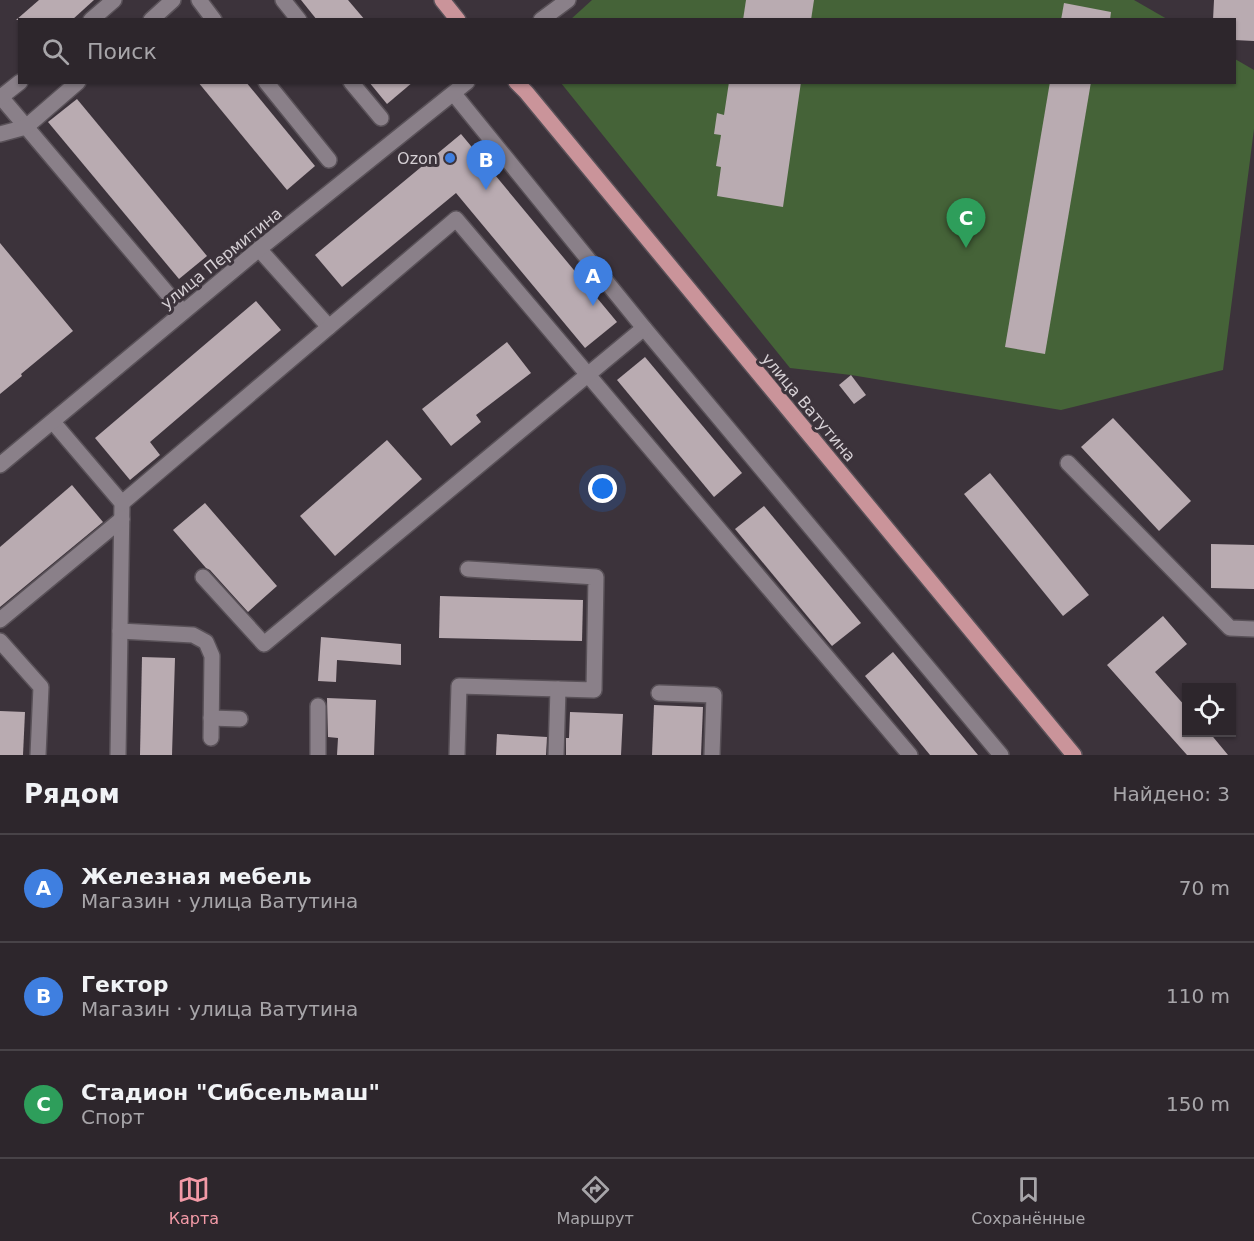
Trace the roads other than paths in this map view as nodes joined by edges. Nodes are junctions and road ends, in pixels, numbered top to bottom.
1 (114, 0) edge
2 (173, 0) edge
3 (199, 0) edge
4 (283, 0) edge
5 (442, 0) edge
6 (568, 0) edge
7 (94, 18) edge
8 (152, 18) edge
9 (212, 18) edge
10 (297, 18) edge
11 (456, 18) edge
12 (544, 18) edge
13 (18, 83) edge
14 (76, 84) edge
15 (268, 84) edge
16 (353, 84) edge
17 (465, 84) edge
18 (518, 84) edge
19 (454, 94) junction
20 (1, 97) edge
21 (381, 118) dead end
22 (26, 127) junction
23 (0, 134) edge
24 (329, 160) dead end
25 (259, 249) junction
26 (183, 312) junction
27 (329, 327) junction
28 (644, 328) junction
29 (587, 375) junction
30 (53, 422) junction
31 (1068, 463) dead end
32 (0, 465) edge
33 (123, 503) junction
34 (122, 519) junction
35 (468, 569) dead end
36 (203, 577) dead end
37 (0, 620) edge
38 (1254, 629) edge
39 (120, 630) junction
40 (0, 641) edge
41 (558, 690) junction
42 (659, 693) dead end
43 (318, 706) dead end
44 (211, 718) junction
45 (240, 719) dead end
46 (211, 738) dead end
47 (38, 755) edge
48 (118, 755) edge
49 (318, 755) edge
50 (457, 755) edge
51 (555, 755) edge
52 (712, 755) edge
53 (910, 755) edge
54 (1001, 755) edge
55 (1074, 755) edge

1 - 7 street
2 - 8 street
3 - 9 street
4 - 10 street
5 - 11 main road
6 - 12 street
13 - 20 street
14 - 22 street
15 - 24 street
16 - 21 street
17 - 19 street, улица Пермитина
18 - 55 main road, улица Ватутина
19 - 25 street, улица Пермитина
19 - 28 street
20 - 22 street
22 - 23 street
22 - 26 street
25 - 26 street, улица Пермитина
25 - 27 street
26 - 30 street, улица Пермитина
27 - 29 street
27 - 33 street
28 - 29 street
28 - 54 street
29 - 36 street
29 - 53 street
30 - 32 street, улица Пермитина
30 - 33 street
31 - 38 street
33 - 34 street
34 - 37 street
34 - 39 street
35 - 41 street
39 - 44 street
39 - 48 street
40 - 47 street
41 - 50 street
41 - 51 street
42 - 52 street
43 - 49 street
44 - 45 street
44 - 46 street

